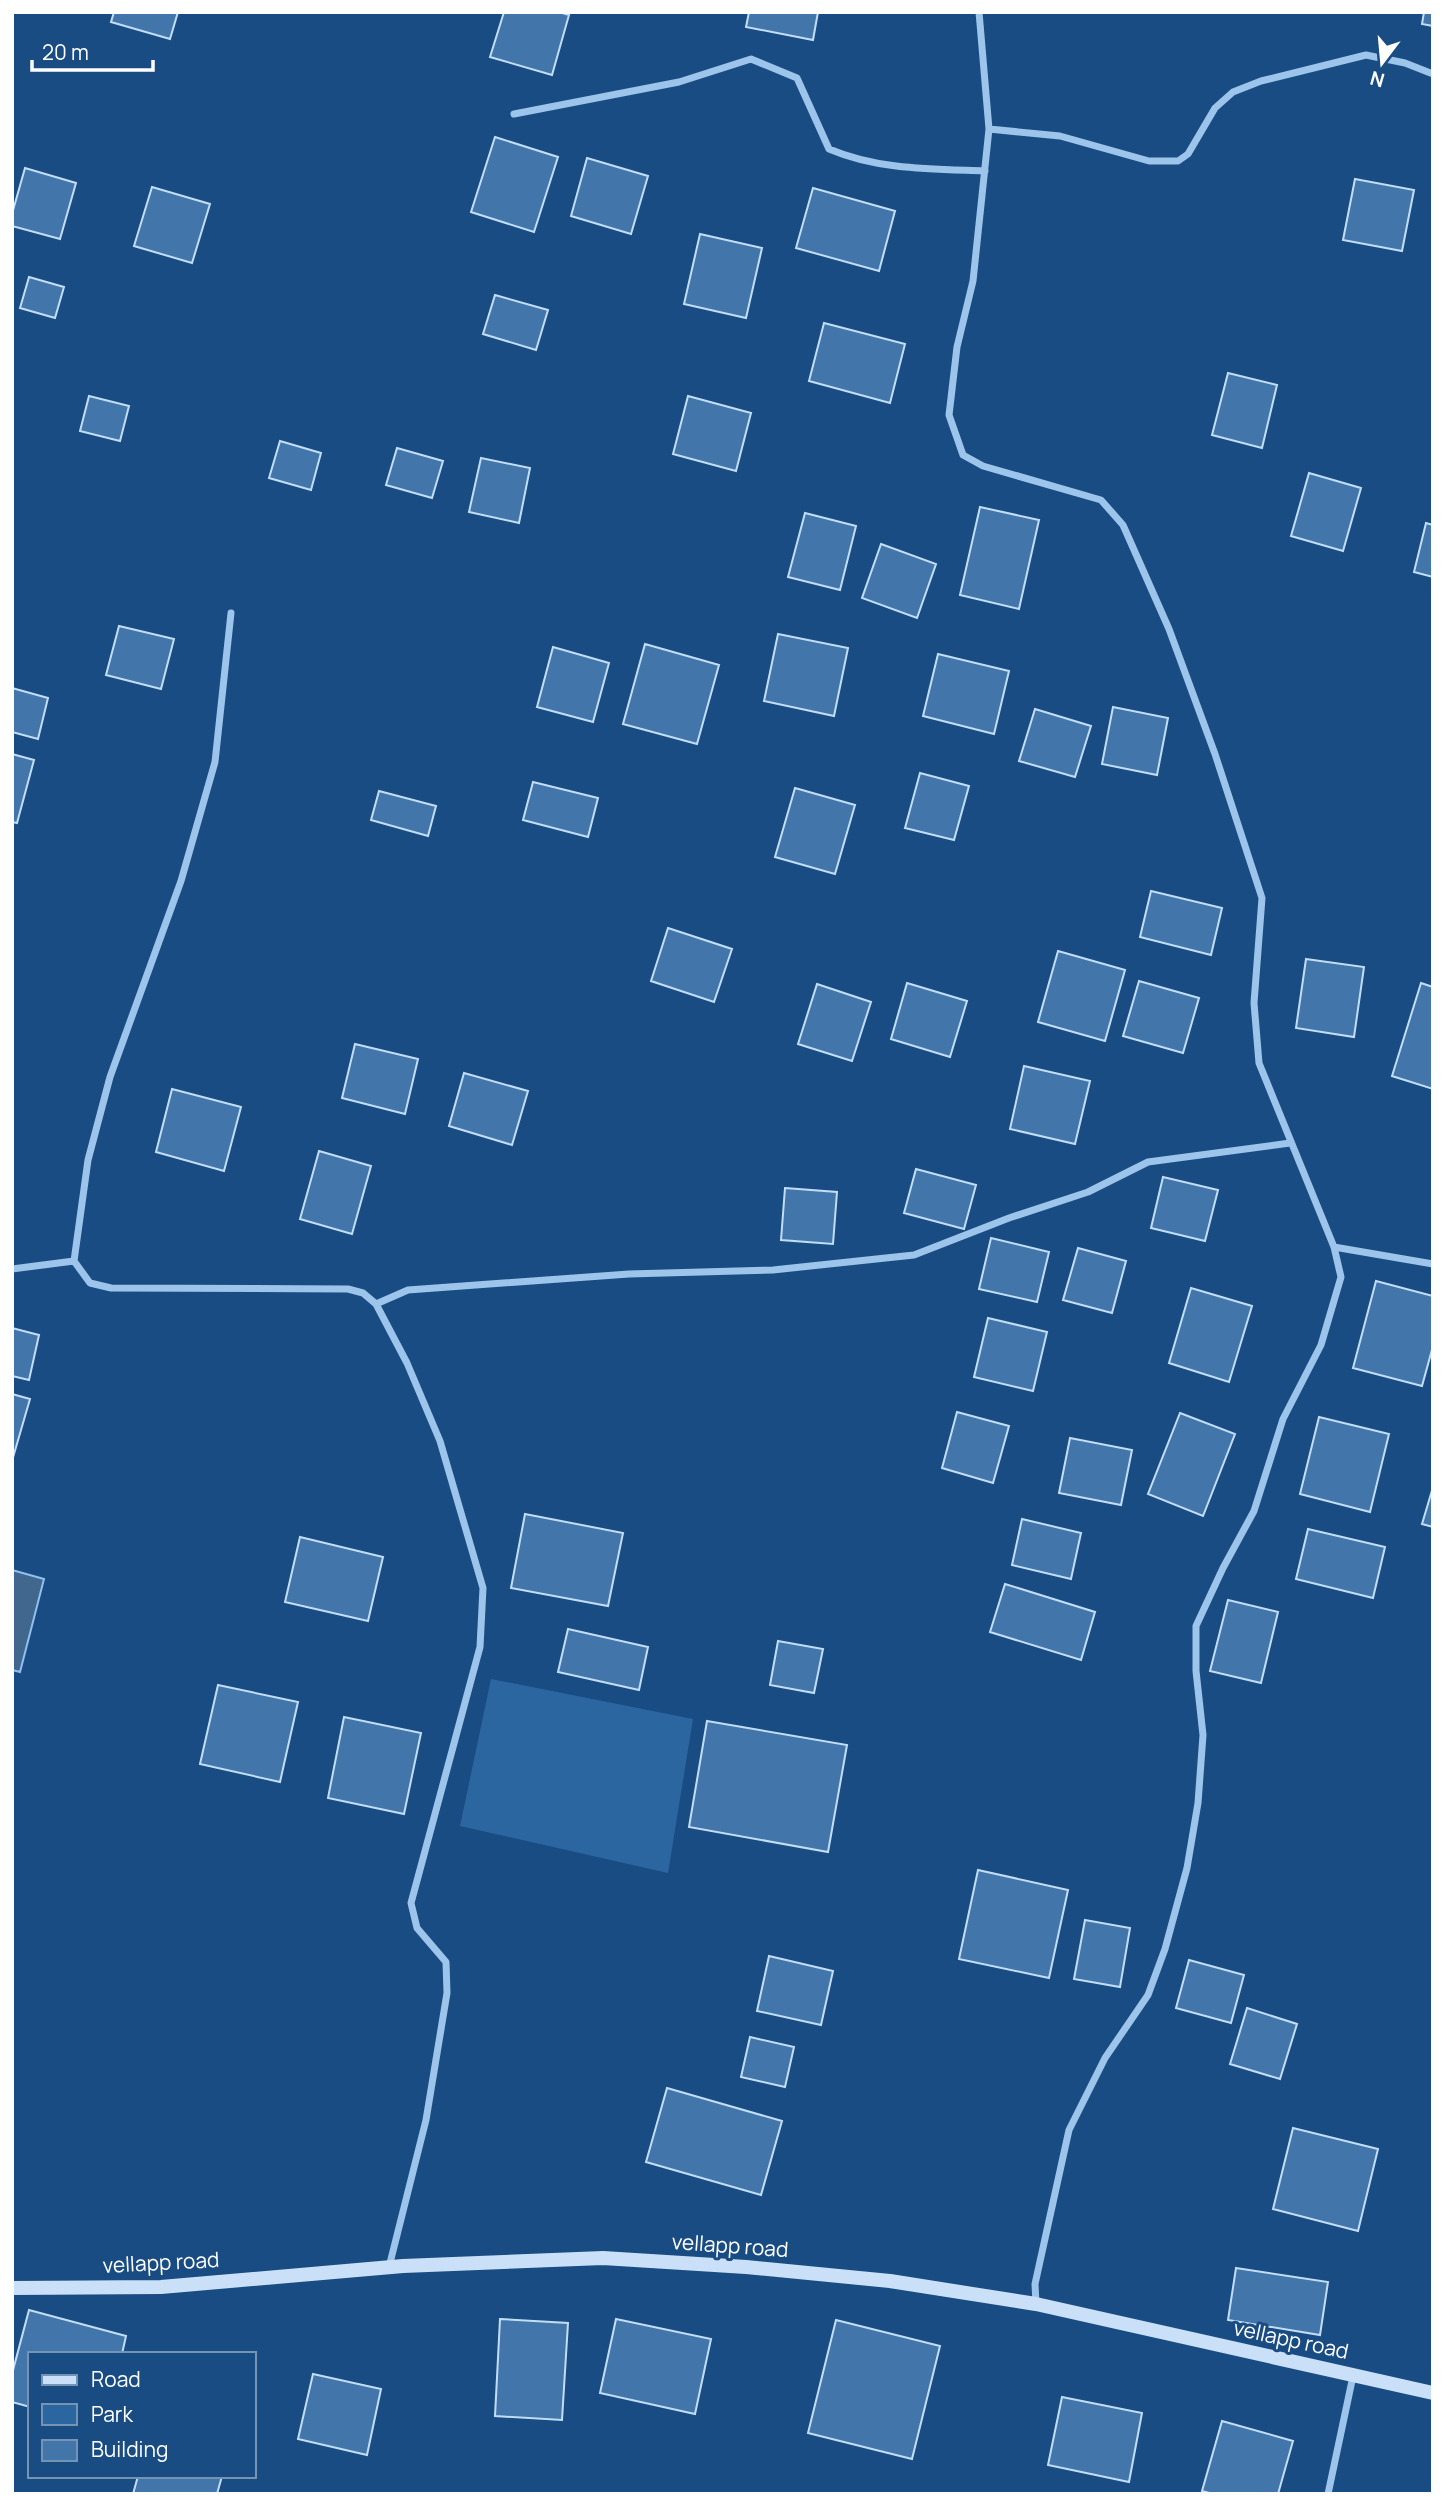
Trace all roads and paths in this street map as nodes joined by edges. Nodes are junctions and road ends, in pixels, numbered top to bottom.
1 (979, 12) edge
2 (1433, 74) edge
3 (514, 114) dead end
4 (989, 129) junction
5 (985, 171) junction
6 (231, 613) dead end
7 (1290, 1143) junction
8 (1335, 1247) junction
9 (74, 1261) junction
10 (1433, 1264) edge
11 (12, 1269) edge
12 (376, 1304) junction
13 (389, 2268) junction
14 (12, 2288) edge
15 (1036, 2304) junction
16 (1353, 2375) junction
17 (1433, 2393) edge
18 (1328, 2494) edge

1 - 4 street
2 - 4 street
3 - 5 street
4 - 5 street
5 - 7 street
6 - 9 street
7 - 8 street
7 - 12 street
8 - 10 street
8 - 15 street
9 - 11 street
9 - 12 street
12 - 13 street
13 - 14 main road, vellapp road
13 - 15 main road, vellapp road
15 - 16 main road, vellapp road
16 - 17 main road, vellapp road
16 - 18 street

